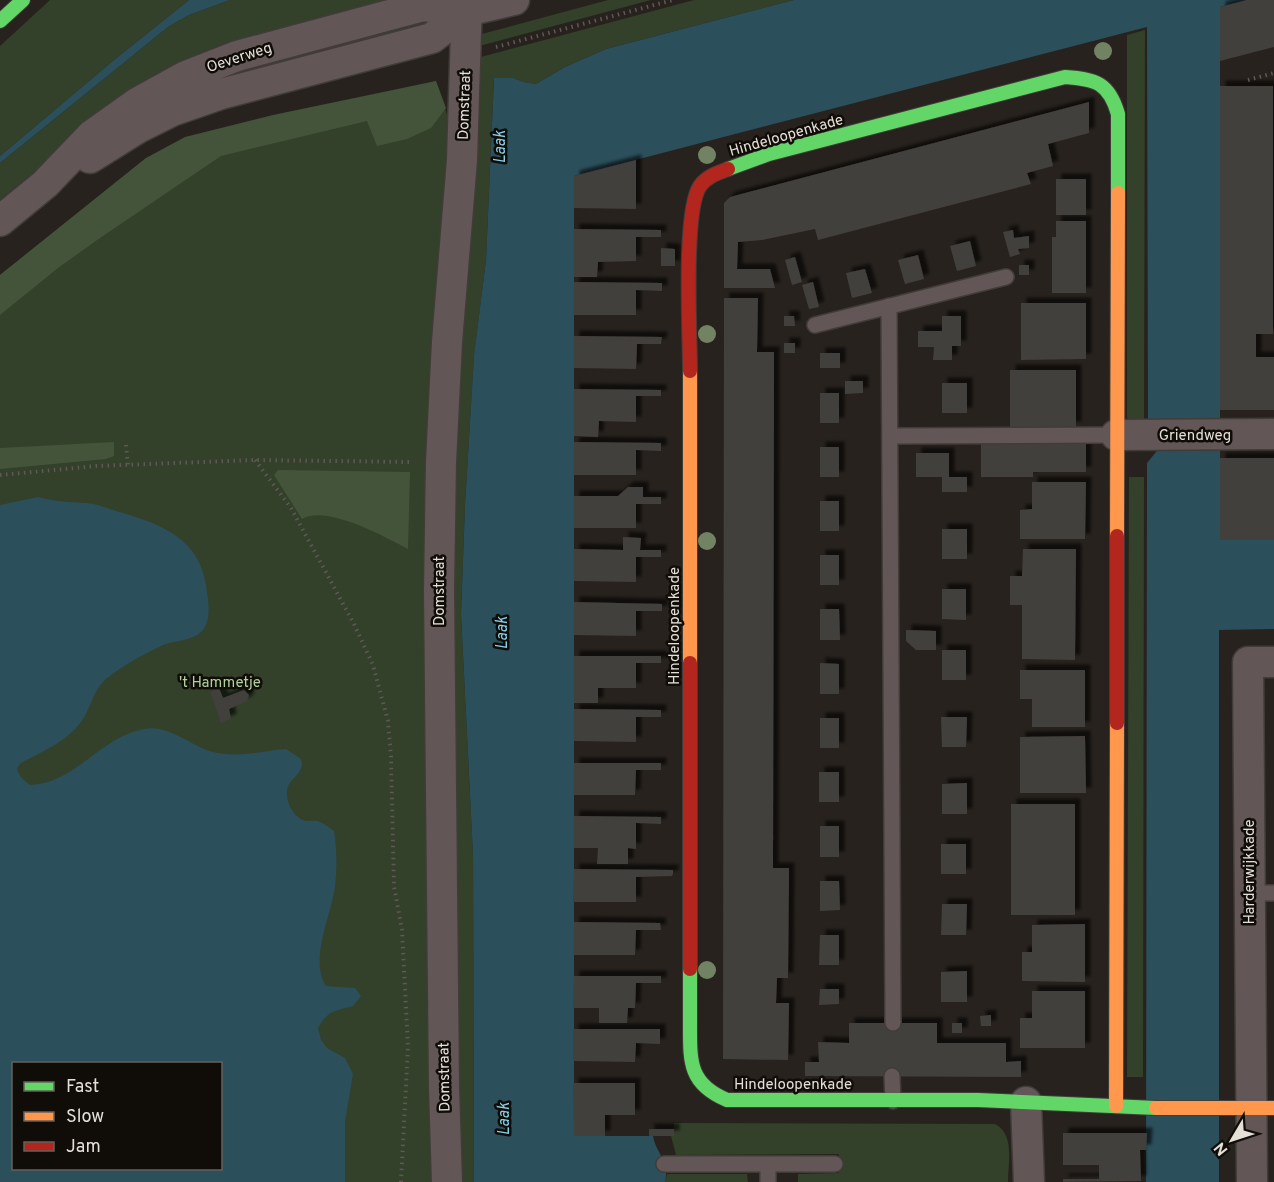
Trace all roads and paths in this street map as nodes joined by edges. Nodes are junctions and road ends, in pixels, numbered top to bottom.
1 (23, 0) edge
2 (514, 0) edge
3 (673, 0) edge
4 (467, 6) edge
5 (0, 21) edge
6 (466, 54) junction
7 (1274, 73) edge
8 (1248, 80) dead end
9 (0, 221) edge
10 (1006, 277) dead end
11 (889, 306) junction
12 (815, 325) dead end
13 (1116, 435) junction
14 (1274, 435) edge
15 (891, 436) junction
16 (126, 445) dead end
17 (255, 460) junction
18 (441, 462) junction
19 (128, 465) junction
20 (0, 475) edge
21 (1274, 662) edge
22 (1261, 893) edge
23 (892, 1023) dead end
24 (892, 1076) dead end
25 (893, 1101) junction
26 (1026, 1102) junction
27 (1116, 1106) junction
28 (1262, 1108) edge
29 (664, 1164) dead end
30 (768, 1164) junction
31 (835, 1164) dead end
32 (401, 1182) edge
33 (447, 1182) edge
34 (768, 1182) edge
35 (1029, 1182) edge
36 (1252, 1182) edge

1 - 5 street
2 - 4 street, Oeverweg
3 - 6 path
4 - 6 street, Domstraat
4 - 9 street, Oeverweg
6 - 18 street, Domstraat
7 - 8 path
10 - 11 lane
11 - 12 lane
11 - 15 lane
13 - 14 street, Griendweg
13 - 15 lane
13 - 25 street, Hindeloopenkade
13 - 27 street, Hindeloopenkade
15 - 23 lane
16 - 19 path
17 - 18 path
17 - 19 path
17 - 32 path
18 - 33 street, Domstraat
19 - 20 path
21 - 22 street, Harderwijkkade
22 - 28 street, Harderwijkkade
24 - 25 lane
25 - 26 street, Hindeloopenkade
26 - 27 street, Hindeloopenkade
26 - 35 street
27 - 28 street, Hindeloopenkade
28 - 36 street, Harderwijkkade
29 - 30 lane
30 - 31 lane
30 - 34 lane

